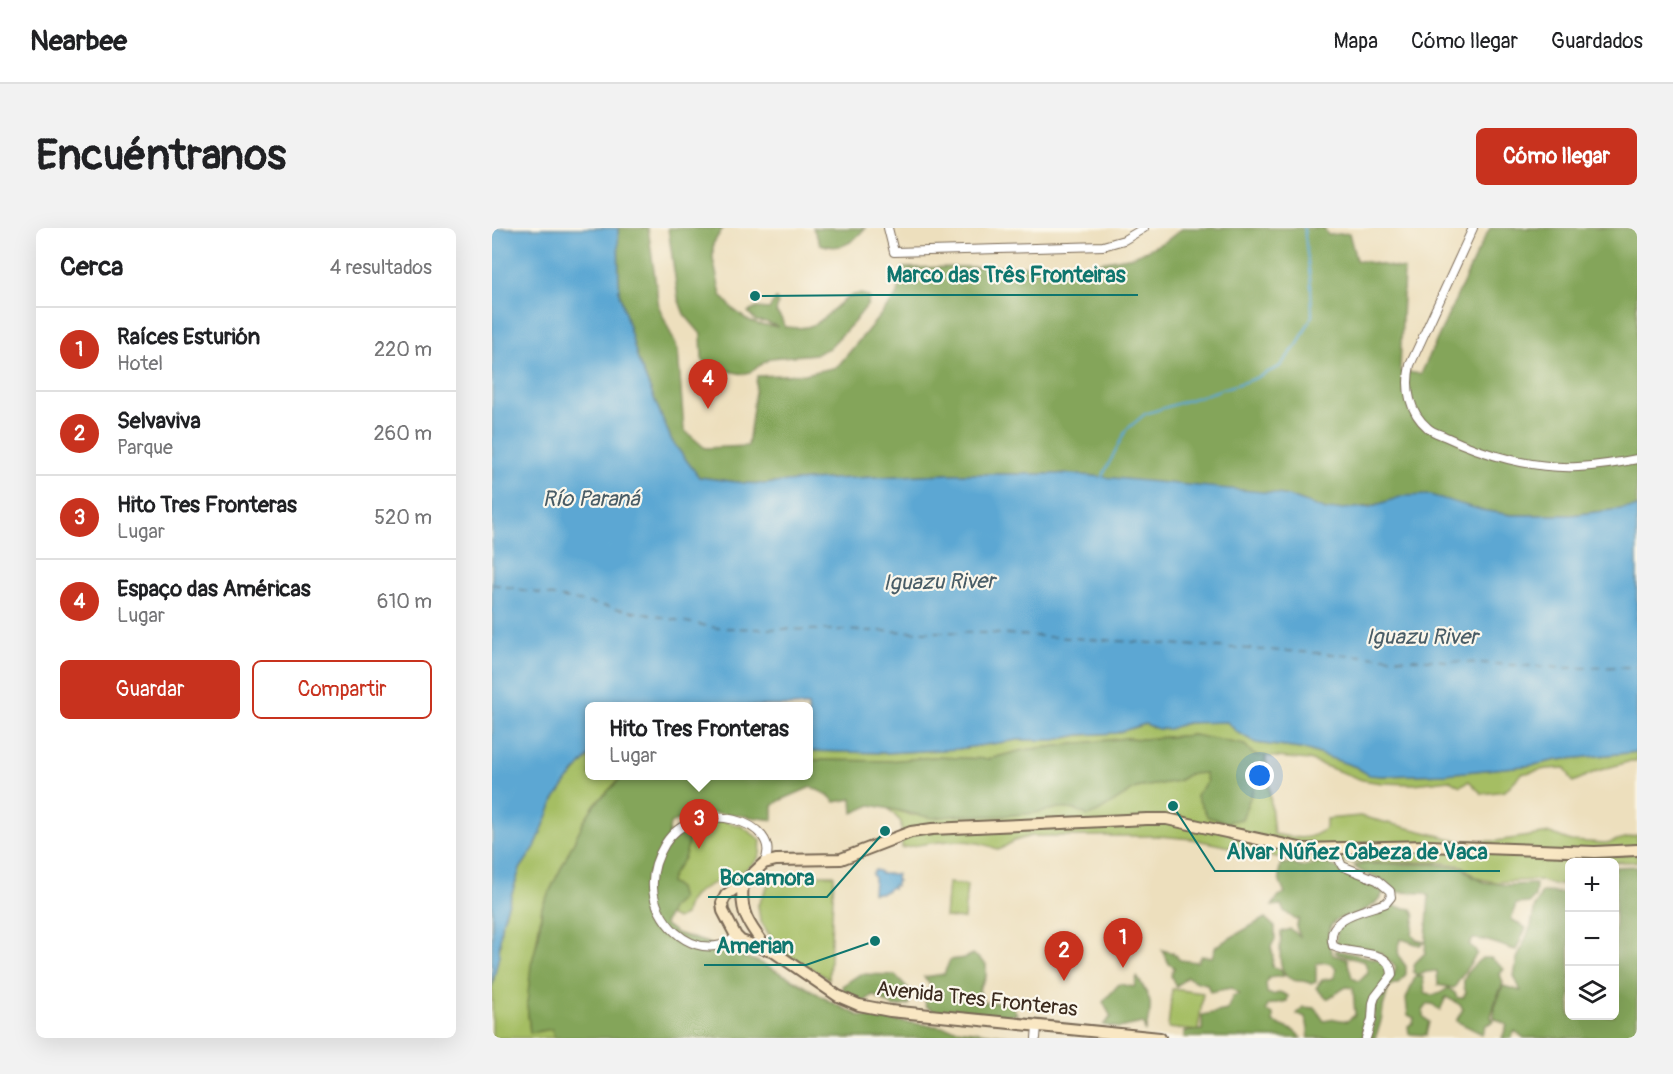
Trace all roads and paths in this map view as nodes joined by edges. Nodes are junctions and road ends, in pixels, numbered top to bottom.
1 (888, 228) edge
2 (1144, 228) edge
3 (1473, 228) edge
4 (1637, 459) edge
5 (1334, 848) junction
6 (1637, 850) edge
7 (764, 863) junction
8 (743, 883) junction
9 (736, 936) junction
10 (769, 950) junction
11 (1037, 1026) junction
12 (1036, 1038) edge
13 (1160, 1038) edge
14 (1366, 1038) edge

1 - 2 street
3 - 4 street
5 - 6 main road
5 - 7 main road
5 - 14 street
7 - 8 main road
7 - 9 street
8 - 9 main road
8 - 10 main road
9 - 10 main road
10 - 11 main road, Avenida Tres Fronteras
11 - 12 street
11 - 13 main road, Avenida Tres Fronteras

